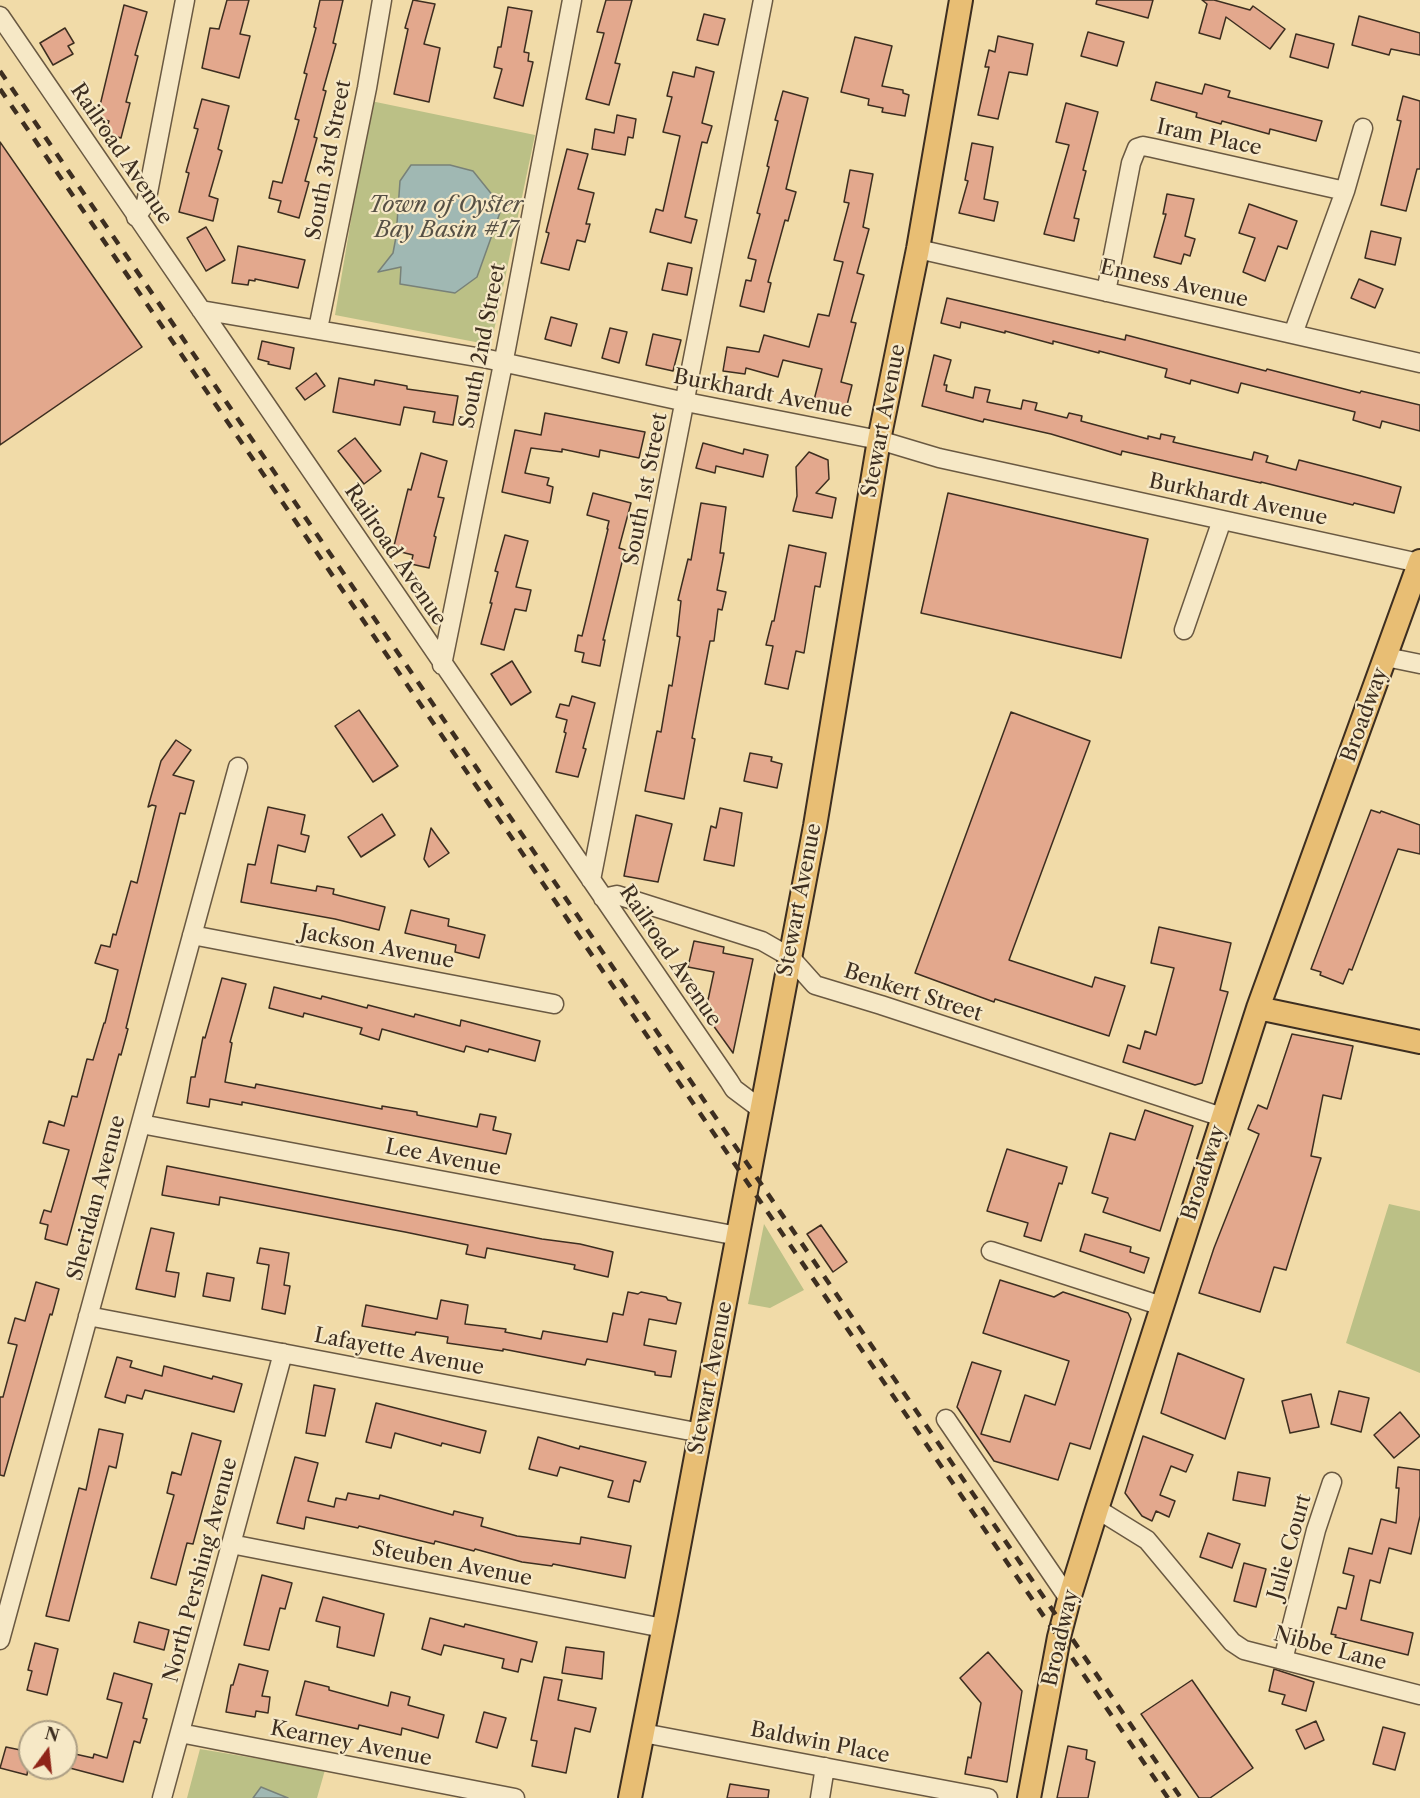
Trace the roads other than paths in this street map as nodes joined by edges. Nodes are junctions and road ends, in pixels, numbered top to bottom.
1 (185, 0) edge
2 (382, 0) edge
3 (572, 0) edge
4 (764, 0) edge
5 (961, 0) edge
6 (0, 16) edge
7 (1363, 128) dead end
8 (1345, 192) junction
9 (136, 217) junction
10 (918, 249) junction
11 (1106, 292) junction
12 (201, 310) junction
13 (318, 329) junction
14 (1293, 334) junction
15 (504, 362) junction
16 (1420, 363) edge
17 (686, 402) junction
18 (879, 440) junction
19 (1222, 520) junction
20 (1420, 562) edge
21 (1184, 630) dead end
22 (1386, 657) junction
23 (1420, 664) edge
24 (442, 665) junction
25 (238, 767) dead end
26 (591, 880) junction
27 (603, 898) junction
28 (192, 935) junction
29 (790, 957) junction
30 (554, 1004) dead end
31 (1258, 1008) junction
32 (1420, 1042) edge
33 (762, 1110) junction
34 (1222, 1117) junction
35 (141, 1124) junction
36 (738, 1236) junction
37 (991, 1251) dead end
38 (1162, 1306) junction
39 (88, 1316) junction
40 (283, 1353) junction
41 (946, 1419) dead end
42 (701, 1433) junction
43 (1332, 1482) dead end
44 (1097, 1509) junction
45 (231, 1544) junction
46 (1069, 1599) junction
47 (663, 1629) junction
48 (0, 1640) edge
49 (1282, 1660) junction
50 (1420, 1695) edge
51 (644, 1733) junction
52 (180, 1734) junction
53 (825, 1767) junction
54 (162, 1798) edge
55 (515, 1798) edge
56 (630, 1798) edge
57 (820, 1798) edge
58 (987, 1798) edge
59 (1029, 1798) edge

1 - 9 street
2 - 13 street, South 3rd Street
3 - 15 street, South 2nd Street
4 - 17 street, South 1st Street
5 - 10 main road, Stewart Avenue
6 - 9 street, Railroad Avenue
7 - 8 street
8 - 11 street, Iram Place
8 - 14 street
9 - 12 street, Railroad Avenue
10 - 11 street, Enness Avenue
10 - 18 main road, Stewart Avenue
11 - 14 street, Enness Avenue
12 - 13 street, Burkhardt Avenue
12 - 24 street, Railroad Avenue
13 - 15 street, Burkhardt Avenue
14 - 16 street, Enness Avenue
15 - 17 street, Burkhardt Avenue
15 - 24 street, South 2nd Street
17 - 18 street, Burkhardt Avenue
17 - 26 street, South 1st Street
18 - 19 street, Burkhardt Avenue
18 - 29 main road, Stewart Avenue
19 - 20 street, Burkhardt Avenue
19 - 21 street
20 - 22 main road, Broadway
22 - 23 street
22 - 31 main road, Broadway
24 - 26 street, Railroad Avenue
25 - 28 street, Sheridan Avenue
26 - 27 street, Railroad Avenue
27 - 29 street, Benkert Street
27 - 33 street, Railroad Avenue
28 - 30 street, Jackson Avenue
28 - 35 street, Sheridan Avenue
29 - 33 main road, Stewart Avenue
29 - 34 street, Benkert Street
31 - 32 main road
31 - 34 main road, Broadway
33 - 36 main road, Stewart Avenue
34 - 38 main road, Broadway
35 - 36 street, Lee Avenue
35 - 39 street, Sheridan Avenue
36 - 42 main road, Stewart Avenue
37 - 38 street
38 - 44 main road, Broadway
39 - 40 street, Lafayette Avenue
39 - 48 street, Sheridan Avenue
40 - 42 street, Lafayette Avenue
40 - 45 street, North Pershing Avenue
41 - 46 street
42 - 47 main road, Stewart Avenue
43 - 49 street, Julie Court
44 - 46 main road, Broadway
44 - 49 street, Nibbe Lane
45 - 47 street, Steuben Avenue
45 - 52 street, North Pershing Avenue
46 - 59 main road, Broadway
47 - 51 main road, Stewart Avenue
49 - 50 street, Nibbe Lane
51 - 53 street, Baldwin Place
51 - 56 main road, Stewart Avenue
52 - 54 street, North Pershing Avenue
52 - 55 street, Kearney Avenue
53 - 57 street
53 - 58 street, Baldwin Place

